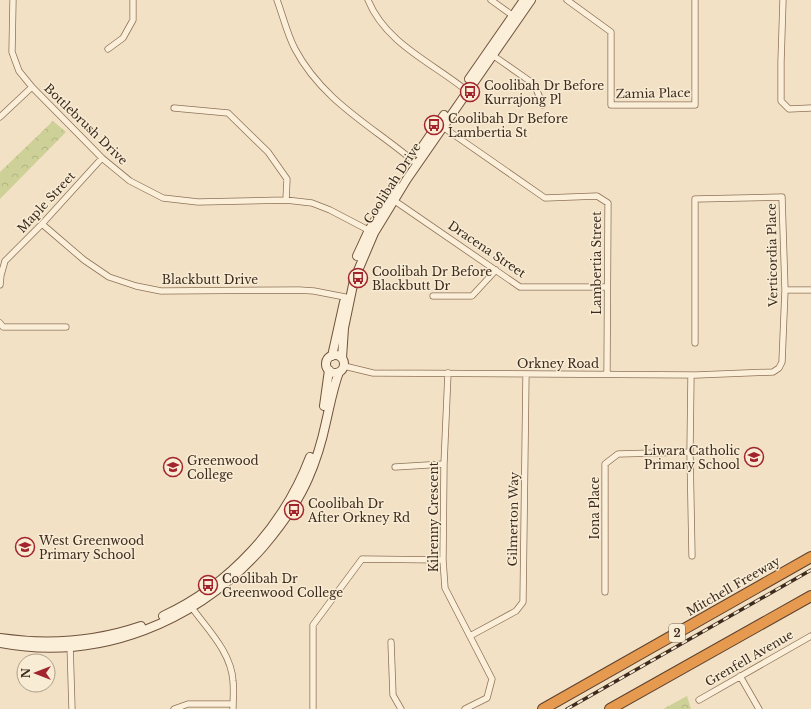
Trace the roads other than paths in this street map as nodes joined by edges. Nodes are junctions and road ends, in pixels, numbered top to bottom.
1 (13, 0) edge
2 (133, 0) edge
3 (277, 0) edge
4 (368, 0) edge
5 (491, 0) edge
6 (524, 0) edge
7 (531, 0) edge
8 (567, 0) edge
9 (695, 0) edge
10 (783, 0) edge
11 (515, 18) junction
12 (108, 49) dead end
13 (490, 53) junction
14 (32, 87) junction
15 (465, 90) junction
16 (543, 106) dead end
17 (174, 108) dead end
18 (811, 108) edge
19 (0, 117) edge
20 (441, 125) junction
21 (102, 158) junction
22 (415, 163) junction
23 (391, 198) junction
24 (286, 200) junction
25 (42, 224) junction
26 (371, 232) junction
27 (496, 270) junction
28 (0, 285) edge
29 (607, 287) junction
30 (784, 290) junction
31 (811, 290) edge
32 (433, 296) dead end
33 (347, 297) junction
34 (2, 325) edge
35 (66, 327) dead end
36 (695, 344) dead end
37 (332, 356) junction
38 (342, 358) junction
39 (341, 369) junction
40 (329, 370) junction
41 (773, 372) joint
42 (448, 373) junction
43 (526, 374) junction
44 (607, 374) junction
45 (691, 375) junction
46 (690, 452) junction
47 (444, 464) junction
48 (395, 467) dead end
49 (692, 556) dead end
50 (811, 557) edge
51 (443, 560) junction
52 (605, 592) dead end
53 (811, 596) edge
54 (191, 605) junction
55 (470, 636) junction
56 (811, 636) edge
57 (0, 638) edge
58 (391, 642) dead end
59 (0, 643) edge
60 (70, 645) junction
61 (740, 676) junction
62 (699, 700) dead end
63 (233, 706) edge
64 (72, 709) edge
65 (174, 709) edge
66 (313, 709) edge
67 (401, 709) edge
68 (465, 709) edge
69 (543, 709) edge
70 (610, 709) edge
71 (759, 709) edge

1 - 14 street, Bottlebrush Drive
2 - 12 street
3 - 22 street
4 - 15 street
5 - 11 street
6 - 11 main road, Coolibah Drive
7 - 11 main road, Coolibah Drive
8 - 9 street, Zamia Place
10 - 18 street
11 - 13 main road, Coolibah Drive
13 - 15 main road, Coolibah Drive
13 - 16 street
14 - 19 street
14 - 21 street, Bottlebrush Drive
15 - 20 main road, Coolibah Drive
17 - 24 street
20 - 22 main road, Coolibah Drive
20 - 29 street, Lambertia Street
21 - 24 street, Bottlebrush Drive
21 - 25 street, Maple Street
22 - 23 main road, Coolibah Drive
23 - 26 main road, Coolibah Drive
23 - 27 street, Dracena Street
24 - 26 street, Bottlebrush Drive
25 - 28 street, Maple Street
25 - 33 street, Blackbutt Drive
26 - 33 main road, Coolibah Drive
27 - 29 street, Dracena Street
27 - 32 street
29 - 44 street, Lambertia Street
30 - 31 street
30 - 36 street, Verticordia Place
30 - 41 street, Verticordia Place
33 - 37 main road, Coolibah Drive
33 - 38 main road, Coolibah Drive
34 - 35 street
37 - 38 main road
37 - 40 main road
38 - 39 main road
39 - 40 main road
39 - 42 street, Orkney Road
39 - 54 main road
40 - 54 main road
41 - 45 street, Orkney Road
42 - 43 street, Orkney Road
42 - 47 street, Kilrenny Crescent
43 - 44 street, Orkney Road
43 - 55 street, Gilmerton Way
44 - 45 street, Orkney Road
45 - 46 street
46 - 49 street
46 - 52 street, Iona Place
47 - 48 street
47 - 51 street, Kilrenny Crescent
50 - 69 highway, Mitchell Freeway / 2
51 - 55 street, Kilrenny Crescent
51 - 66 street
53 - 70 highway
54 - 60 main road
54 - 63 street
55 - 68 street, Kilrenny Crescent
56 - 61 street, Grenfell Avenue
57 - 60 main road
58 - 67 street
59 - 60 main road
60 - 64 street
61 - 62 street, Grenfell Avenue
61 - 71 street
63 - 65 street

